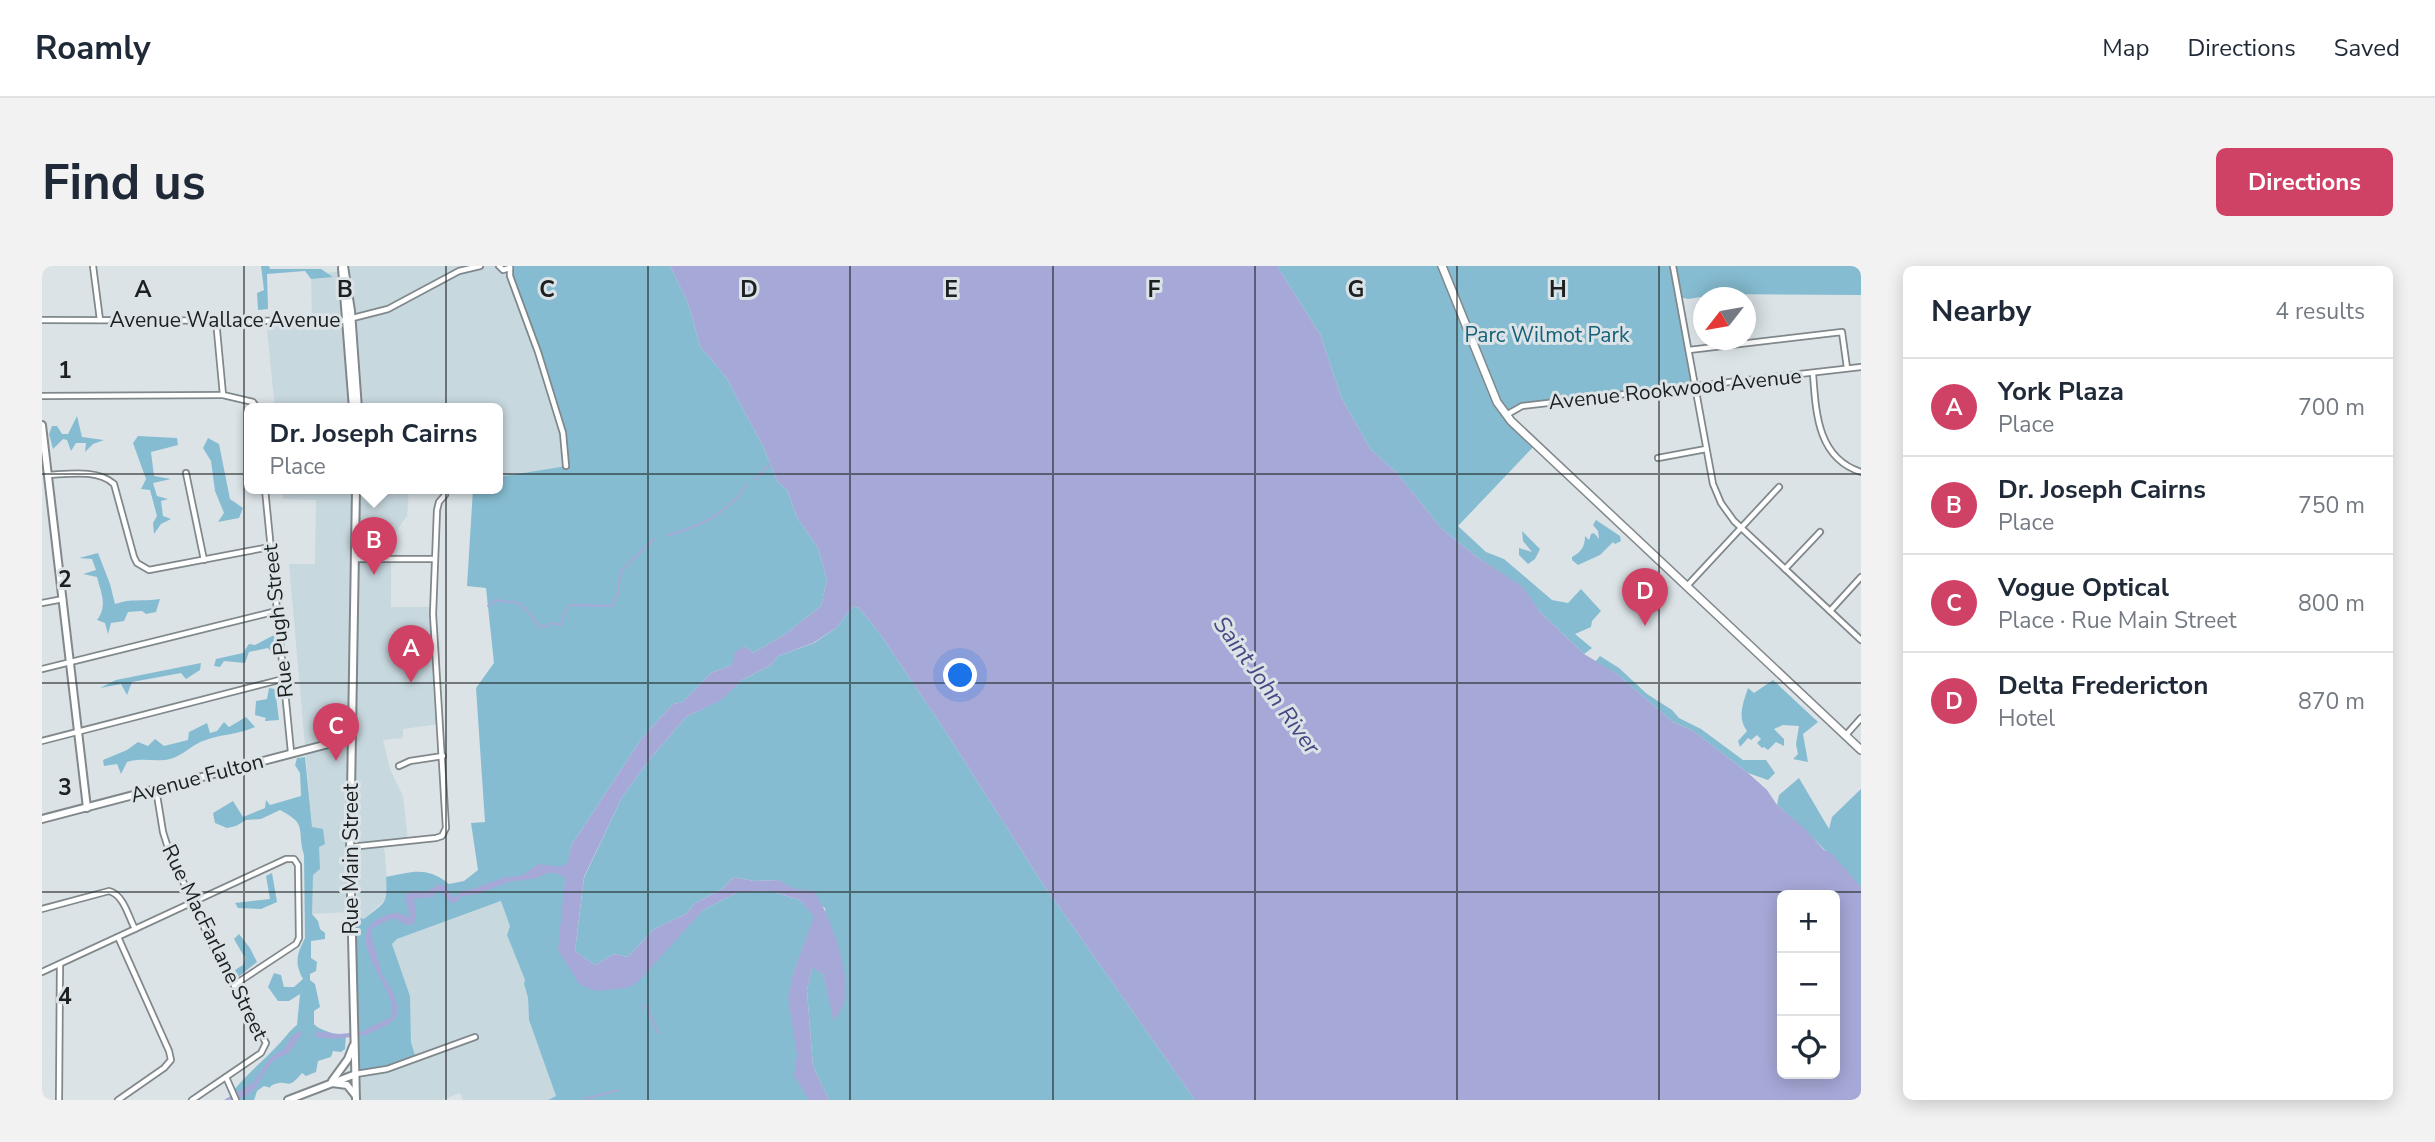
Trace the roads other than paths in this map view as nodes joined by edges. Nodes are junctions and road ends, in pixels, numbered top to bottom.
1 (93, 266) edge
2 (343, 266) edge
3 (480, 266) edge
4 (511, 266) edge
5 (1442, 266) edge
6 (1673, 266) edge
7 (500, 267) edge
8 (510, 276) junction
9 (349, 319) junction
10 (42, 320) edge
11 (100, 320) junction
12 (216, 320) junction
13 (1689, 350) junction
14 (1861, 367) edge
15 (1847, 368) junction
16 (1813, 373) junction
17 (1696, 388) junction
18 (42, 396) edge
19 (223, 396) junction
20 (255, 403) edge
21 (356, 403) edge
22 (1506, 415) junction
23 (42, 425) edge
24 (1706, 449) junction
25 (1658, 458) dead end
26 (566, 466) dead end
27 (1861, 472) edge
28 (186, 473) dead end
29 (48, 475) junction
30 (1779, 487) dead end
31 (265, 494) edge
32 (356, 494) edge
33 (445, 495) dead end
34 (1741, 528) junction
35 (1820, 532) dead end
36 (270, 547) junction
37 (355, 559) junction
38 (434, 559) junction
39 (204, 560) junction
40 (1785, 569) junction
41 (1861, 577) edge
42 (1686, 586) junction
43 (63, 599) junction
44 (42, 603) edge
45 (277, 611) junction
46 (1830, 611) junction
47 (1861, 640) edge
48 (70, 662) junction
49 (42, 669) edge
50 (283, 679) junction
51 (1861, 718) edge
52 (78, 731) junction
53 (1845, 735) junction
54 (351, 737) junction
55 (42, 741) edge
56 (1861, 750) edge
57 (291, 752) junction
58 (443, 756) junction
59 (399, 766) dead end
60 (156, 789) junction
61 (87, 808) junction
62 (42, 820) edge
63 (350, 847) junction
64 (193, 902) junction
65 (42, 909) edge
66 (135, 929) junction
67 (118, 937) junction
68 (60, 964) junction
69 (42, 972) edge
70 (234, 985) junction
71 (475, 1037) dead end
72 (354, 1040) junction
73 (356, 1074) junction
74 (226, 1077) junction
75 (330, 1083) junction
76 (130, 1092) junction
77 (356, 1098) edge
78 (59, 1100) edge
79 (118, 1100) edge
80 (135, 1100) edge
81 (192, 1100) edge
82 (236, 1100) edge
83 (288, 1100) edge

1 - 11 street
2 - 9 main road
3 - 9 street, Avenue Wallace Avenue
4 - 7 street
4 - 8 street
5 - 22 main road
6 - 13 street
7 - 8 street
8 - 26 street
9 - 12 street, Avenue Wallace Avenue
9 - 21 main road
10 - 11 street, Avenue Wallace Avenue
11 - 12 street, Avenue Wallace Avenue
12 - 19 street
13 - 15 street
13 - 17 street
14 - 15 street, Avenue Rookwood Avenue
15 - 16 street, Avenue Rookwood Avenue
16 - 17 street, Avenue Rookwood Avenue
16 - 27 street
17 - 22 street, Avenue Rookwood Avenue
17 - 24 street
18 - 19 street
19 - 20 street
22 - 42 main road
23 - 29 main road
24 - 25 street
24 - 34 street
28 - 39 street
29 - 39 street
29 - 43 main road
30 - 34 street
31 - 36 street, Rue Pugh Street
32 - 37 main road, Rue Main Street
33 - 38 street
34 - 40 street
34 - 42 street
35 - 40 street
36 - 39 street
36 - 45 street, Rue Pugh Street
37 - 38 street
37 - 54 main road, Rue Main Street
38 - 58 street
40 - 46 street
41 - 46 street
42 - 53 main road
43 - 44 street
43 - 48 main road
45 - 48 street
45 - 50 street, Rue Pugh Street
46 - 47 street
48 - 49 street
48 - 52 main road
50 - 52 street
50 - 57 street, Rue Pugh Street
51 - 53 street
52 - 55 street
52 - 61 main road
53 - 56 main road
54 - 57 main road, Avenue Fulton
54 - 63 main road, Rue Main Street
57 - 60 main road, Avenue Fulton
58 - 59 street
58 - 63 street
60 - 61 main road, Avenue Fulton
60 - 64 street, Rue MacFarlane Street
61 - 62 main road, Avenue Fulton
63 - 72 main road, Rue Main Street
64 - 66 street
64 - 70 street, Rue MacFarlane Street
64 - 70 street
65 - 66 street
66 - 67 street
67 - 68 street
67 - 76 street
68 - 69 street
68 - 78 street
70 - 74 street, Rue MacFarlane Street
71 - 73 street
72 - 73 main road, Rue Main Street
72 - 75 main road
73 - 75 main road
73 - 77 main road, Rue Main Street
74 - 81 street, Rue MacFarlane Street
74 - 82 street
75 - 77 main road
75 - 83 main road
76 - 79 street
76 - 80 street

